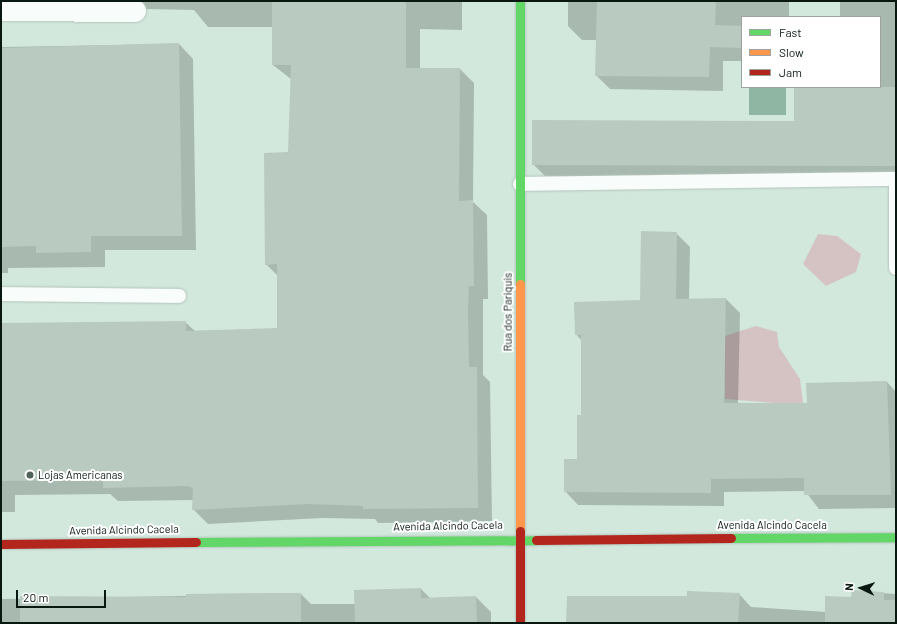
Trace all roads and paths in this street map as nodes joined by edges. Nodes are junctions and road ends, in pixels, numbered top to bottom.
1 (520, 1) edge
2 (1, 10) edge
3 (135, 11) dead end
4 (520, 184) junction
5 (896, 268) edge
6 (1, 294) edge
7 (179, 296) dead end
8 (896, 537) edge
9 (519, 538) junction
10 (1, 544) edge
11 (520, 623) edge

1 - 4 main road, Rua dos Pariquis
2 - 3 street
4 - 5 lane
4 - 9 main road, Rua dos Pariquis
6 - 7 lane
8 - 9 main road, Avenida Alcindo Cacela
9 - 10 main road, Avenida Alcindo Cacela
9 - 11 main road, Rua dos Pariquis

